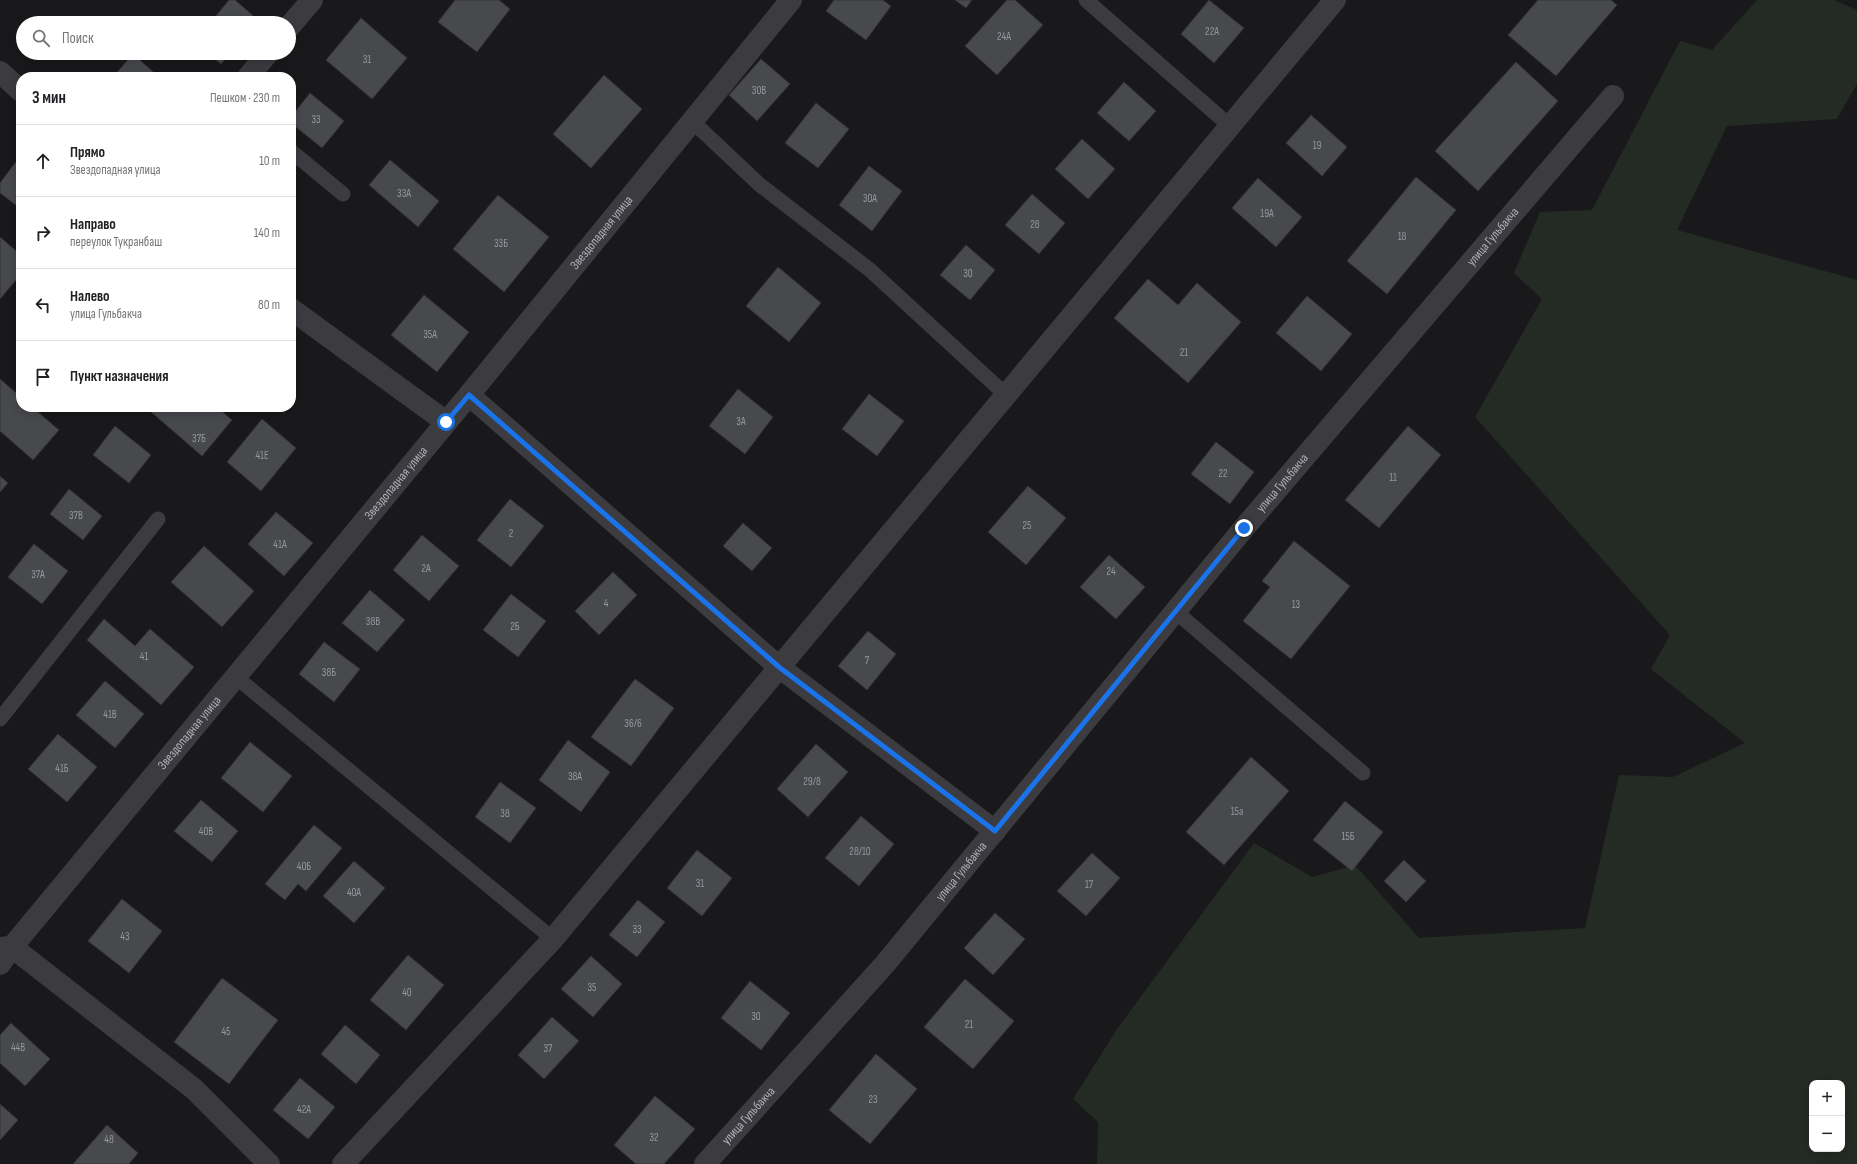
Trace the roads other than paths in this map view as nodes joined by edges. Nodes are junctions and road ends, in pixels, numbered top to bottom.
1 (312, 0) edge
2 (791, 0) edge
3 (1086, 0) edge
4 (1335, 0) edge
5 (296, 19) edge
6 (262, 60) edge
7 (0, 72) edge
8 (252, 72) edge
9 (16, 86) edge
10 (1613, 96) dead end
11 (692, 121) junction
12 (1230, 126) junction
13 (296, 155) edge
14 (343, 194) dead end
15 (296, 313) edge
16 (469, 395) junction
17 (1006, 395) junction
18 (446, 422) junction
19 (158, 519) dead end
20 (1175, 611) junction
21 (779, 667) junction
22 (236, 677) junction
23 (0, 719) edge
24 (1363, 773) dead end
25 (995, 831) junction
26 (553, 939) junction
27 (4, 953) edge
28 (269, 1164) edge
29 (342, 1164) edge
30 (705, 1164) edge

1 - 5 street
2 - 11 street, Звездопадная улица
3 - 12 lane
4 - 12 street
6 - 8 street
7 - 9 street
10 - 20 street, улица Гульбакча
11 - 16 street, Звездопадная улица
11 - 17 lane
12 - 17 street
13 - 14 lane
15 - 18 street
16 - 18 street, Звездопадная улица
16 - 21 street
17 - 21 street
18 - 22 street, Звездопадная улица
19 - 23 lane
20 - 24 lane
20 - 25 street, улица Гульбакча
21 - 25 street
21 - 26 street
22 - 26 lane
22 - 27 street, Звездопадная улица
25 - 30 street, улица Гульбакча
26 - 29 street
27 - 28 street

